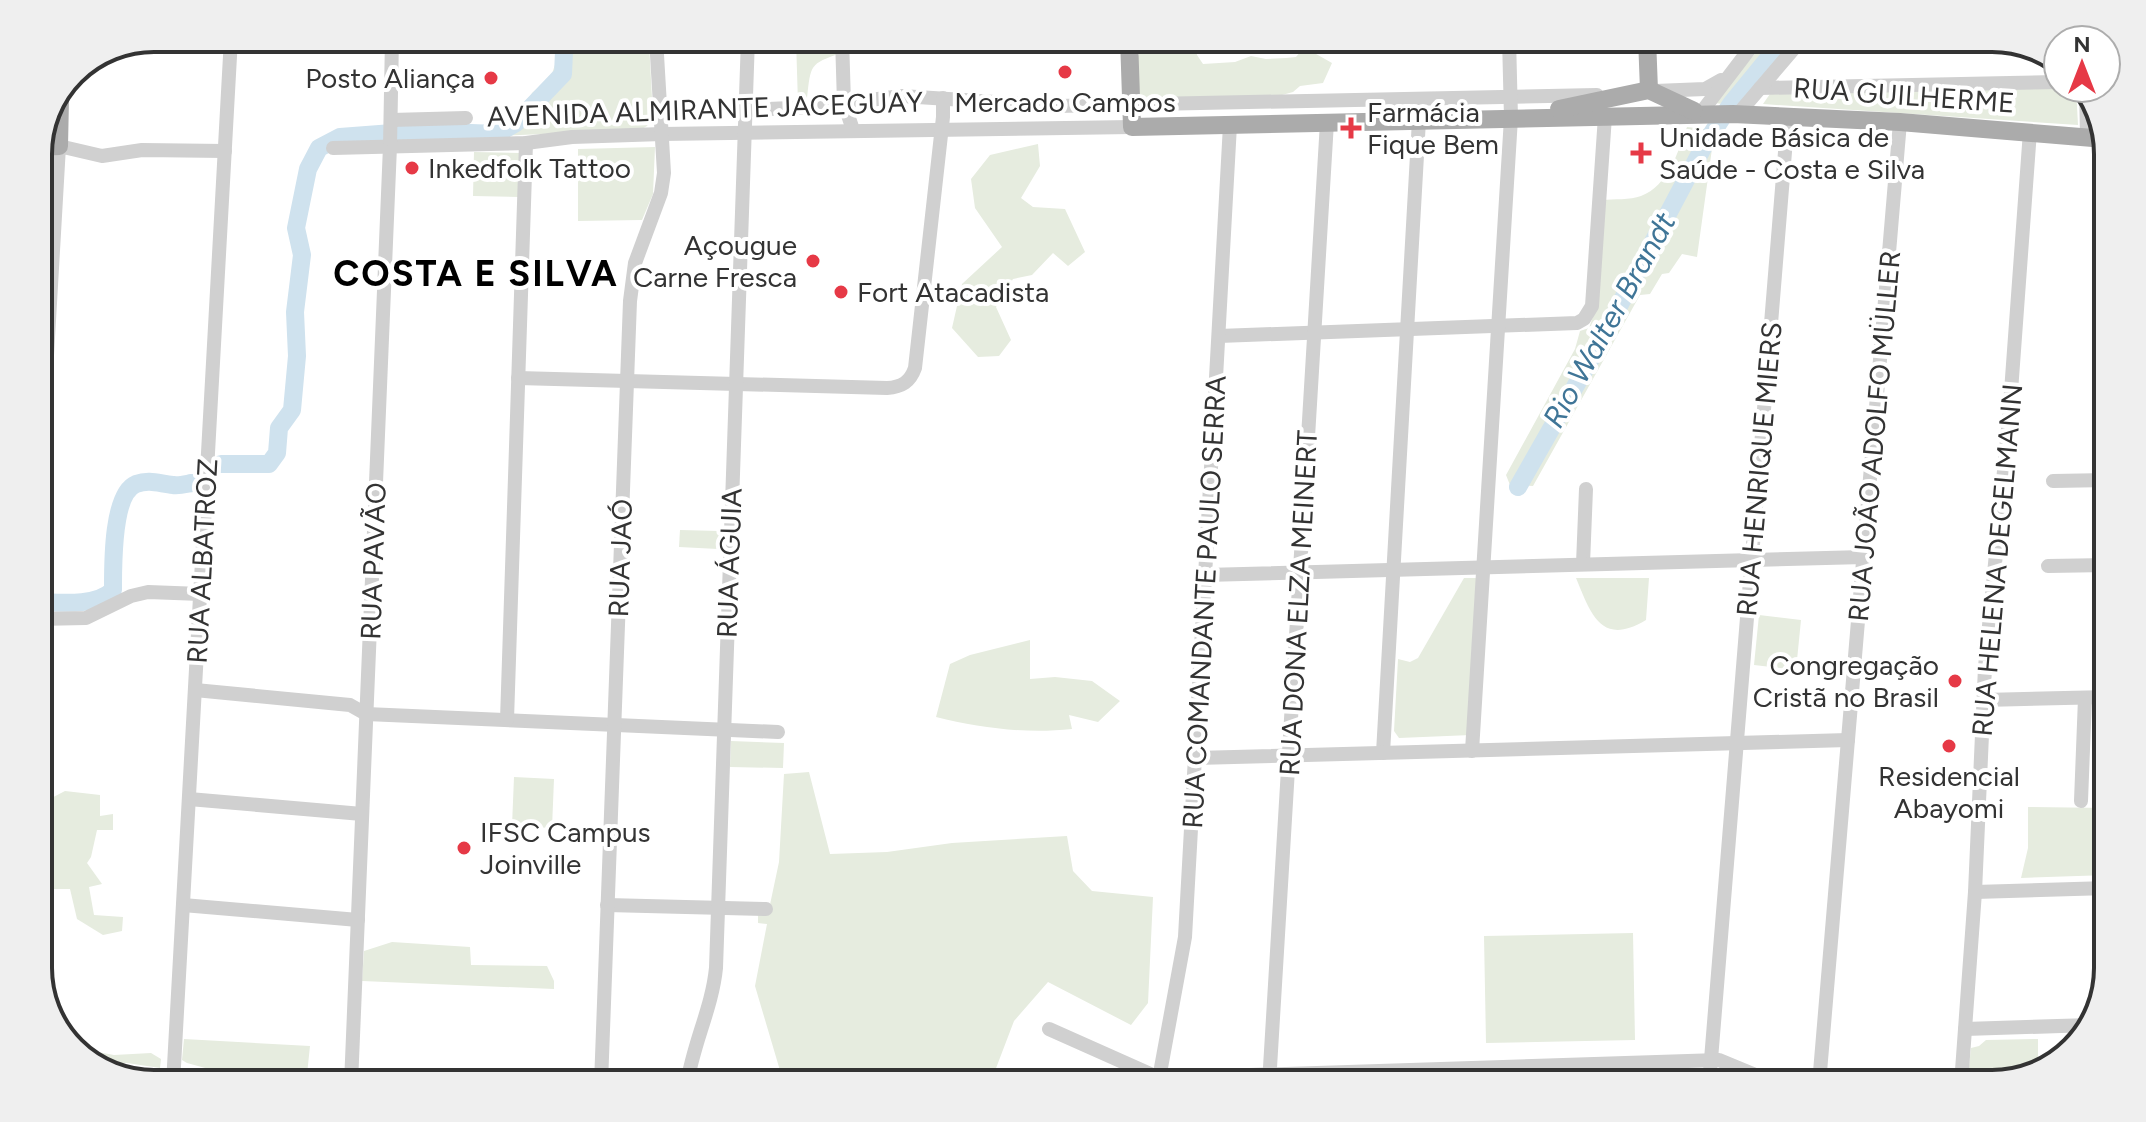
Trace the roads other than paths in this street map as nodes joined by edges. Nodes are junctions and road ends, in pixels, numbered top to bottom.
1 (230, 52) edge
2 (392, 52) edge
3 (657, 52) edge
4 (747, 52) edge
5 (842, 52) edge
6 (1129, 52) edge
7 (1509, 52) edge
8 (1648, 52) edge
9 (1746, 52) edge
10 (1791, 52) edge
11 (1730, 71) junction
12 (2042, 82) edge
13 (1760, 88) junction
14 (1652, 92) junction
15 (1622, 95) junction
16 (1511, 97) junction
17 (943, 98) junction
18 (844, 103) junction
19 (1131, 104) junction
20 (744, 110) junction
21 (1722, 114) junction
22 (1650, 115) junction
23 (1788, 115) junction
24 (1605, 116) junction
25 (466, 118) dead end
26 (1511, 118) junction
27 (1419, 120) junction
28 (1327, 122) junction
29 (1900, 122) junction
30 (1230, 125) junction
31 (1132, 127) junction
32 (853, 130) junction
33 (942, 130) junction
34 (2030, 131) junction
35 (390, 133) junction
36 (743, 133) junction
37 (662, 134) junction
38 (54, 136) edge
39 (2092, 137) edge
40 (526, 143) junction
41 (333, 148) dead end
42 (225, 151) junction
43 (52, 183) edge
44 (1498, 327) junction
45 (1407, 330) junction
46 (1314, 333) junction
47 (1219, 336) junction
48 (518, 378) junction
49 (627, 381) junction
50 (734, 384) junction
51 (2094, 480) edge
52 (2053, 481) dead end
53 (1586, 489) dead end
54 (1864, 557) junction
55 (1751, 560) junction
56 (1583, 564) junction
57 (2094, 565) edge
58 (2048, 566) dead end
59 (1483, 567) junction
60 (1394, 569) junction
61 (1300, 572) junction
62 (1205, 575) junction
63 (201, 594) junction
64 (52, 619) edge
65 (195, 690) junction
66 (2085, 698) junction
67 (2094, 698) edge
68 (1984, 700) junction
69 (366, 714) junction
70 (507, 720) junction
71 (614, 725) junction
72 (723, 730) junction
73 (778, 732) dead end
74 (1848, 740) junction
75 (1736, 743) junction
76 (1472, 751) junction
77 (1383, 753) junction
78 (1289, 756) junction
79 (1196, 758) junction
80 (189, 799) junction
81 (2081, 801) dead end
82 (362, 814) junction
83 (2094, 888) edge
84 (1975, 892) junction
85 (183, 905) junction
86 (607, 905) junction
87 (718, 908) junction
88 (766, 909) dead end
89 (358, 920) junction
90 (2077, 1025) edge
91 (1049, 1029) dead end
92 (1965, 1029) junction
93 (1710, 1062) junction
94 (174, 1070) edge
95 (352, 1070) edge
96 (601, 1070) edge
97 (690, 1070) edge
98 (1135, 1070) edge
99 (1160, 1070) edge
100 (1271, 1070) edge
101 (1568, 1070) edge
102 (1710, 1070) edge
103 (1745, 1070) edge
104 (1820, 1070) edge
105 (1962, 1070) edge

1 - 42 street, RUA ALBATROZ
2 - 35 street, RUA PAVÃO
3 - 37 street, RUA JAÓ
4 - 20 street, RUA ÁGUIA
5 - 18 street
6 - 19 main road
7 - 16 street
8 - 14 main road
9 - 11 street
10 - 13 street
11 - 14 street, AVENIDA ALMIRANTE JACEGUAY
11 - 21 street
12 - 13 street
13 - 21 street
14 - 15 main road, AVENIDA ALMIRANTE JACEGUAY
14 - 21 main road, RUA GUILHERME
14 - 22 main road
15 - 16 street, AVENIDA ALMIRANTE JACEGUAY
15 - 26 main road, AVENIDA ALMIRANTE JACEGUAY
16 - 19 street, AVENIDA ALMIRANTE JACEGUAY
16 - 26 street
17 - 18 street, AVENIDA ALMIRANTE JACEGUAY
17 - 19 street, AVENIDA ALMIRANTE JACEGUAY
17 - 33 street
18 - 20 street, AVENIDA ALMIRANTE JACEGUAY
18 - 32 street
19 - 31 main road
20 - 36 street, RUA ÁGUIA
21 - 22 main road, RUA GUILHERME
21 - 23 main road, RUA GUILHERME
22 - 24 main road, AVENIDA ALMIRANTE JACEGUAY
23 - 29 main road, RUA GUILHERME
23 - 55 street, RUA HENRIQUE MIERS
24 - 26 main road, AVENIDA ALMIRANTE JACEGUAY
24 - 44 street
25 - 35 street, AVENIDA ALMIRANTE JACEGUAY
26 - 27 main road, AVENIDA ALMIRANTE JACEGUAY
26 - 44 street
27 - 28 main road, AVENIDA ALMIRANTE JACEGUAY
27 - 45 street
28 - 30 main road, AVENIDA ALMIRANTE JACEGUAY
28 - 46 street, RUA DONA ELZA MEINERT
29 - 34 main road, RUA GUILHERME
29 - 54 street, RUA JOÃO ADOLFO MÜLLER
30 - 31 main road, AVENIDA ALMIRANTE JACEGUAY
30 - 47 street, RUA COMANDANTE PAULO SERRA
31 - 33 street, AVENIDA ALMIRANTE JACEGUAY
32 - 33 street, AVENIDA ALMIRANTE JACEGUAY
32 - 36 street, AVENIDA ALMIRANTE JACEGUAY
33 - 50 street
34 - 39 main road, RUA GUILHERME
34 - 68 street, RUA HELENA DEGELMANN
35 - 40 street, AVENIDA ALMIRANTE JACEGUAY
35 - 41 street, AVENIDA ALMIRANTE JACEGUAY
35 - 69 street, RUA PAVÃO
36 - 37 street, AVENIDA ALMIRANTE JACEGUAY
36 - 50 street, RUA ÁGUIA
37 - 40 street, AVENIDA ALMIRANTE JACEGUAY
37 - 49 street, RUA JAÓ
38 - 42 street
38 - 43 street
40 - 48 street
42 - 63 street, RUA ALBATROZ
44 - 45 street
44 - 59 street
45 - 46 street
45 - 60 street
46 - 47 street
46 - 61 street, RUA DONA ELZA MEINERT
47 - 62 street, RUA COMANDANTE PAULO SERRA
48 - 49 street
48 - 70 street
49 - 50 street
49 - 71 street, RUA JAÓ
50 - 72 street, RUA ÁGUIA
51 - 52 street
53 - 56 street
54 - 55 street
54 - 74 street, RUA JOÃO ADOLFO MÜLLER
55 - 56 street
55 - 75 street, RUA HENRIQUE MIERS
56 - 59 street
57 - 58 street
59 - 60 street
59 - 76 street
60 - 61 street
60 - 77 street
61 - 62 street
61 - 78 street, RUA DONA ELZA MEINERT
62 - 79 street, RUA COMANDANTE PAULO SERRA
63 - 64 street
63 - 65 street, RUA ALBATROZ
65 - 69 street
65 - 80 street, RUA ALBATROZ
66 - 67 street
66 - 68 street
66 - 81 street
68 - 84 street, RUA HELENA DEGELMANN
69 - 70 street
69 - 82 street, RUA PAVÃO
70 - 71 street
71 - 72 street
71 - 86 street, RUA JAÓ
72 - 73 street
72 - 87 street, RUA ÁGUIA
74 - 75 street
74 - 104 street, RUA JOÃO ADOLFO MÜLLER
75 - 76 street
75 - 93 street, RUA HENRIQUE MIERS
76 - 77 street
77 - 78 street
78 - 79 street
78 - 100 street, RUA DONA ELZA MEINERT
79 - 99 street, RUA COMANDANTE PAULO SERRA
80 - 82 street
80 - 85 street, RUA ALBATROZ
82 - 89 street, RUA PAVÃO
83 - 84 street
84 - 92 street, RUA HELENA DEGELMANN
85 - 89 street
85 - 94 street, RUA ALBATROZ
86 - 87 street
86 - 96 street, RUA JAÓ
87 - 88 street
87 - 97 street, RUA ÁGUIA
89 - 95 street, RUA PAVÃO
90 - 92 street
91 - 98 street
92 - 105 street, RUA HELENA DEGELMANN
93 - 101 street
93 - 102 street, RUA HENRIQUE MIERS
93 - 103 street

